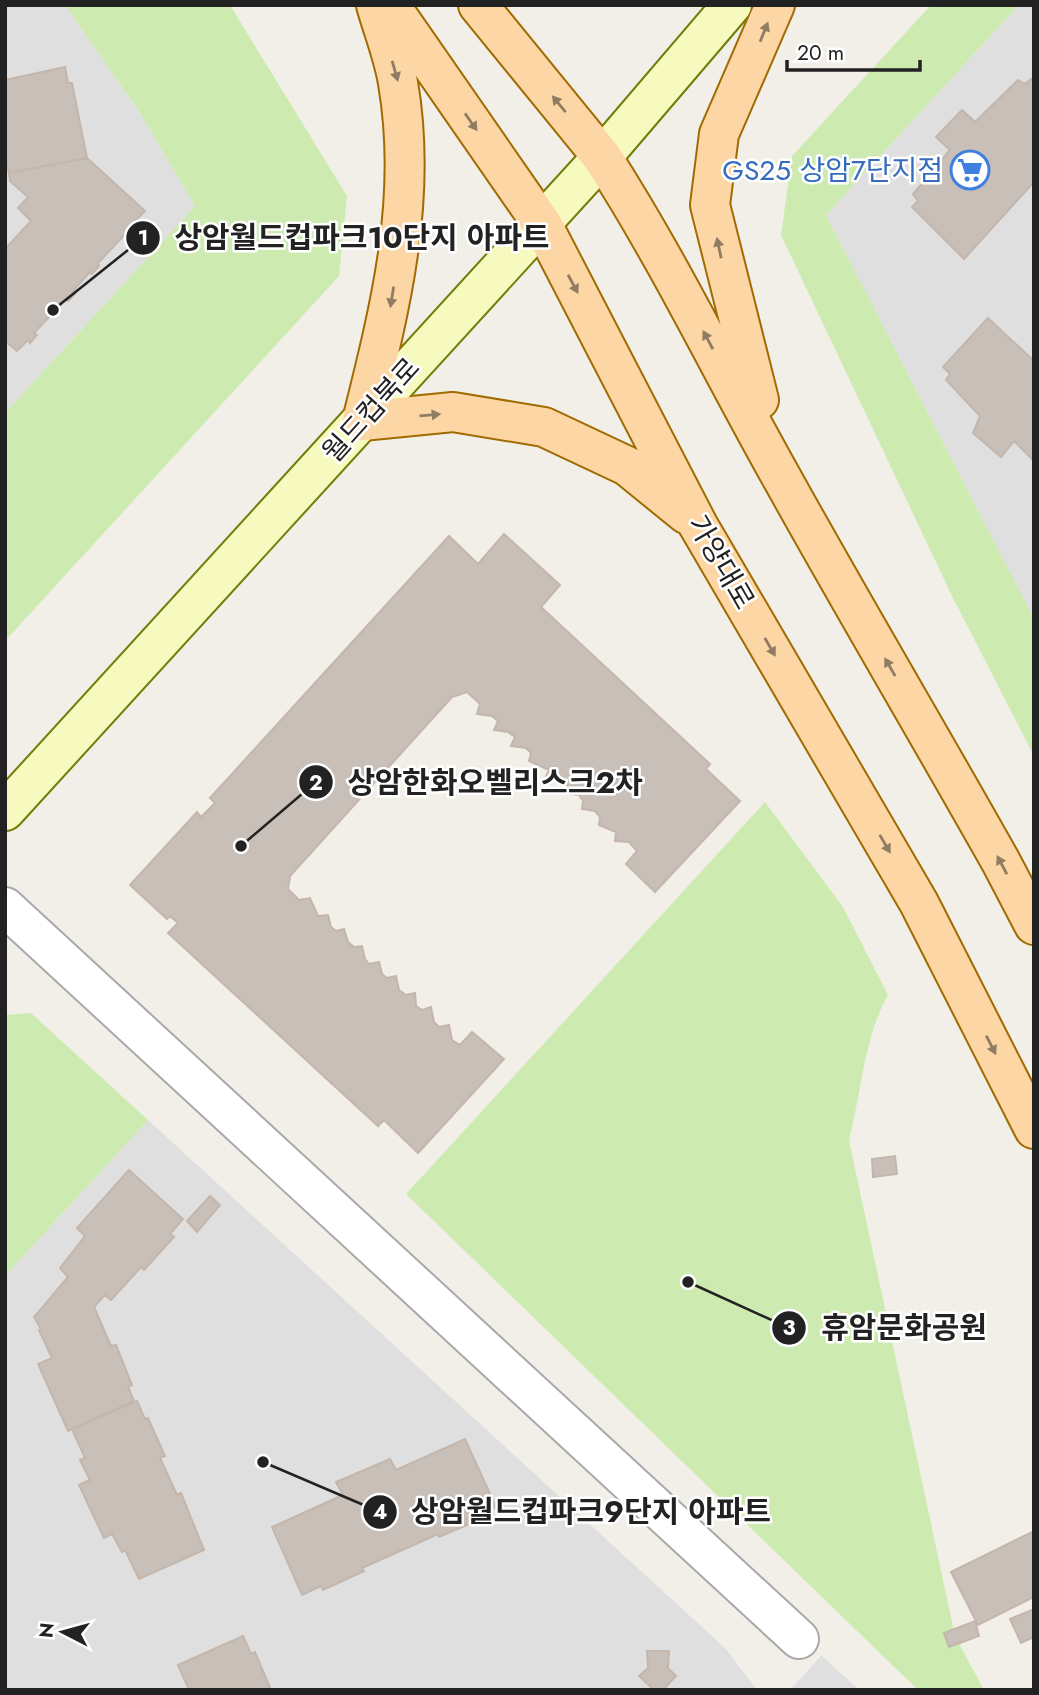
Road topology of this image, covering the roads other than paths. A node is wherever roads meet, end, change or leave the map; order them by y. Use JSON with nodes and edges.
{"nodes":[{"id":1,"x":376,"y":5,"type":"edge"},
{"id":2,"x":390,"y":5,"type":"edge"},
{"id":3,"x":478,"y":5,"type":"edge"},
{"id":4,"x":732,"y":5,"type":"edge"},
{"id":5,"x":775,"y":5,"type":"edge"},
{"id":6,"x":602,"y":157,"type":"junction"},
{"id":7,"x":542,"y":224,"type":"junction"},
{"id":8,"x":362,"y":421,"type":"junction"},
{"id":9,"x":782,"y":480,"type":"junction"},
{"id":10,"x":698,"y":525,"type":"junction"},
{"id":11,"x":5,"y":811,"type":"edge"},
{"id":12,"x":5,"y":906,"type":"edge"},
{"id":13,"x":1034,"y":925,"type":"edge"},
{"id":14,"x":1034,"y":1129,"type":"edge"},
{"id":15,"x":799,"y":1639,"type":"dead end"}],
"edges":[{"from":1,"to":8,"type":"main road","one_way":true},
{"from":2,"to":7,"type":"main road","name":"가양대로","one_way":true},
{"from":6,"to":3,"type":"main road","one_way":true},
{"from":4,"to":6,"type":"main road","name":"월드컵북로"},
{"from":9,"to":5,"type":"main road","one_way":true},
{"from":6,"to":7,"type":"main road","name":"월드컵북로"},
{"from":9,"to":6,"type":"main road","one_way":true},
{"from":7,"to":8,"type":"main road","name":"월드컵북로"},
{"from":7,"to":10,"type":"main road","name":"가양대로","one_way":true},
{"from":8,"to":10,"type":"main road","one_way":true},
{"from":8,"to":11,"type":"main road","name":"월드컵북로"},
{"from":13,"to":9,"type":"main road","one_way":true},
{"from":10,"to":14,"type":"main road","name":"가양대로","one_way":true},
{"from":12,"to":15,"type":"street"}]}
